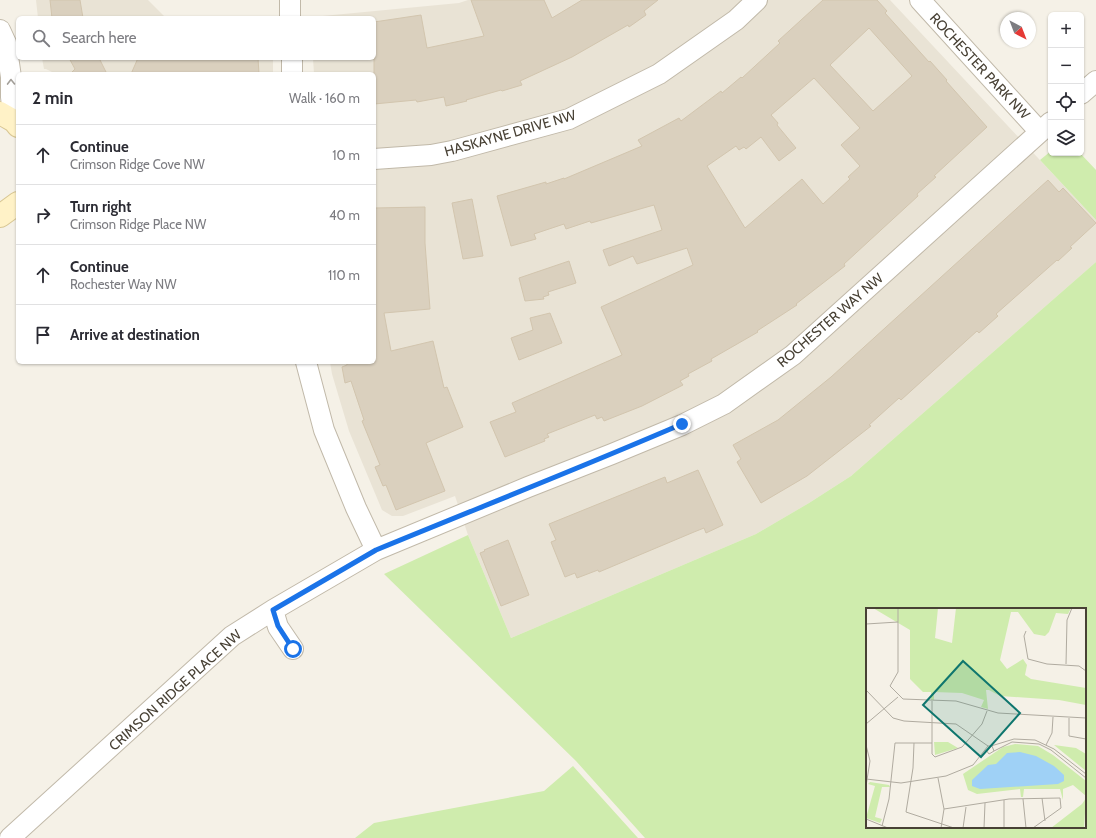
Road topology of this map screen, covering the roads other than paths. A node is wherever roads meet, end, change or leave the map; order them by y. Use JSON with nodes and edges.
{"nodes":[{"id":1,"x":290,"y":0,"type":"edge"},
{"id":2,"x":757,"y":0,"type":"edge"},
{"id":3,"x":920,"y":0,"type":"edge"},
{"id":4,"x":290,"y":16,"type":"edge"},
{"id":5,"x":0,"y":30,"type":"edge"},
{"id":6,"x":292,"y":60,"type":"edge"},
{"id":7,"x":292,"y":72,"type":"edge"},
{"id":8,"x":1096,"y":81,"type":"edge"},
{"id":9,"x":1084,"y":91,"type":"edge"},
{"id":10,"x":11,"y":120,"type":"edge"},
{"id":11,"x":1046,"y":127,"type":"edge"},
{"id":12,"x":376,"y":159,"type":"edge"},
{"id":13,"x":16,"y":204,"type":"edge"},
{"id":14,"x":0,"y":216,"type":"edge"},
{"id":15,"x":307,"y":364,"type":"edge"},
{"id":16,"x":376,"y":550,"type":"junction"},
{"id":17,"x":273,"y":610,"type":"junction"},
{"id":18,"x":293,"y":649,"type":"dead end"},
{"id":19,"x":10,"y":838,"type":"edge"}],
"edges":[{"from":1,"to":4,"type":"street"},
{"from":2,"to":12,"type":"street","name":"HASKAYNE DRIVE NW"},
{"from":3,"to":11,"type":"street","name":"ROCHESTER PARK NW"},
{"from":10,"to":5,"type":"street","one_way":true},
{"from":6,"to":7,"type":"street"},
{"from":8,"to":9,"type":"street"},
{"from":11,"to":16,"type":"street","name":"ROCHESTER WAY NW"},
{"from":13,"to":14,"type":"street"},
{"from":15,"to":16,"type":"street"},
{"from":16,"to":17,"type":"street","name":"CRIMSON RIDGE PLACE NW"},
{"from":17,"to":18,"type":"street"},
{"from":17,"to":19,"type":"street","name":"CRIMSON RIDGE PLACE NW"}]}
